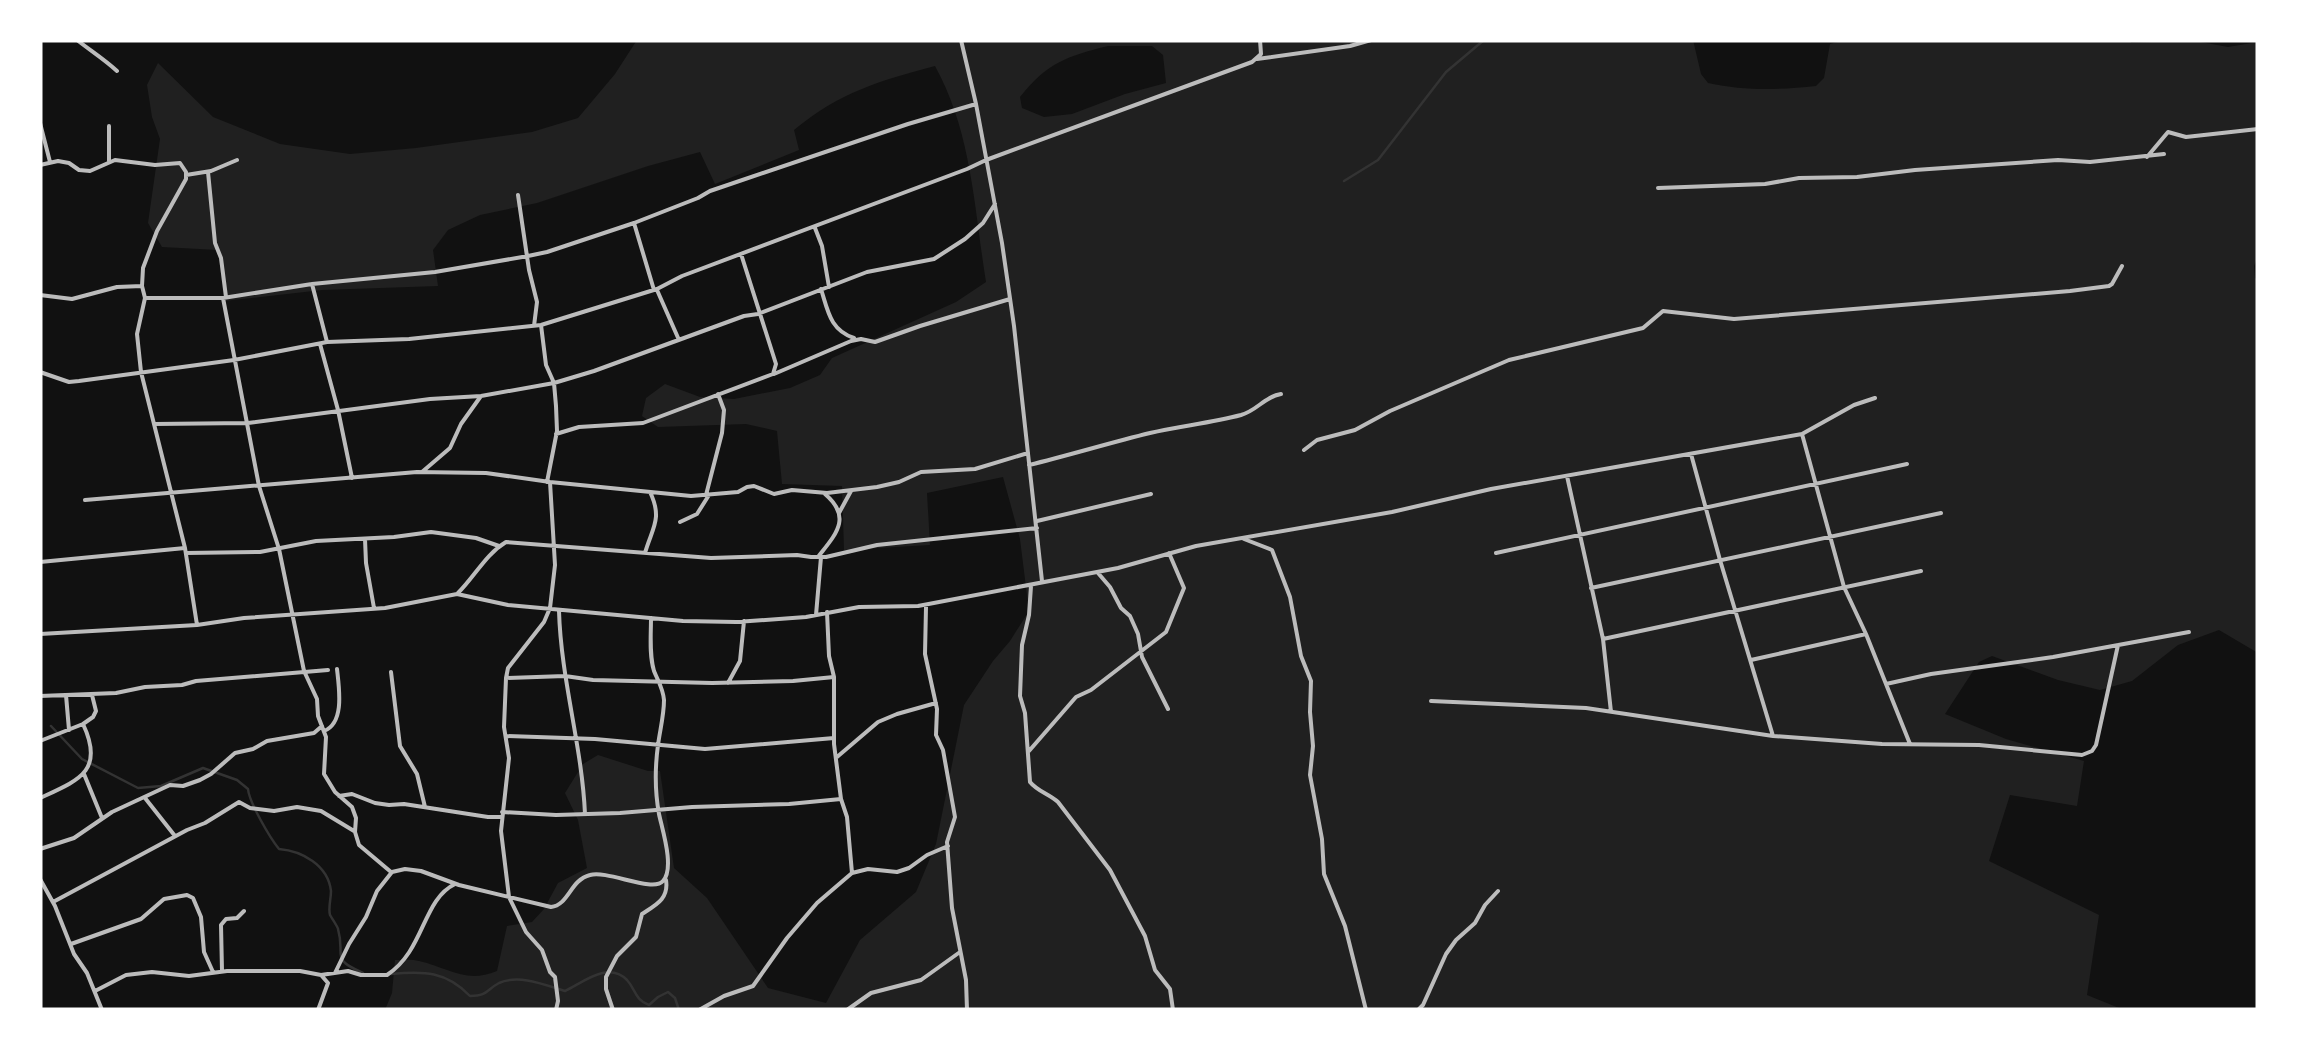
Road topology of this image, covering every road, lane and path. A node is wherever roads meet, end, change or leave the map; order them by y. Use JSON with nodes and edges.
{"nodes":[{"id":1,"x":77,"y":40,"type":"edge"},
{"id":2,"x":961,"y":40,"type":"edge"},
{"id":3,"x":1260,"y":40,"type":"edge"},
{"id":4,"x":1372,"y":40,"type":"edge"},
{"id":5,"x":1257,"y":59,"type":"junction"},
{"id":6,"x":116,"y":72,"type":"dead end"},
{"id":7,"x":976,"y":104,"type":"junction"},
{"id":8,"x":40,"y":123,"type":"edge"},
{"id":9,"x":109,"y":126,"type":"dead end"},
{"id":10,"x":2258,"y":129,"type":"edge"},
{"id":11,"x":2164,"y":154,"type":"dead end"},
{"id":12,"x":2147,"y":157,"type":"junction"},
{"id":13,"x":237,"y":160,"type":"dead end"},
{"id":14,"x":986,"y":160,"type":"junction"},
{"id":15,"x":110,"y":161,"type":"junction"},
{"id":16,"x":50,"y":163,"type":"junction"},
{"id":17,"x":40,"y":165,"type":"edge"},
{"id":18,"x":208,"y":172,"type":"junction"},
{"id":19,"x":186,"y":175,"type":"junction"},
{"id":20,"x":1658,"y":188,"type":"dead end"},
{"id":21,"x":518,"y":196,"type":"dead end"},
{"id":22,"x":995,"y":204,"type":"junction"},
{"id":23,"x":634,"y":223,"type":"junction"},
{"id":24,"x":814,"y":226,"type":"junction"},
{"id":25,"x":740,"y":254,"type":"junction"},
{"id":26,"x":528,"y":256,"type":"junction"},
{"id":27,"x":2122,"y":266,"type":"dead end"},
{"id":28,"x":312,"y":284,"type":"junction"},
{"id":29,"x":142,"y":286,"type":"junction"},
{"id":30,"x":828,"y":286,"type":"junction"},
{"id":31,"x":821,"y":289,"type":"junction"},
{"id":32,"x":655,"y":290,"type":"junction"},
{"id":33,"x":40,"y":296,"type":"edge"},
{"id":34,"x":225,"y":297,"type":"junction"},
{"id":35,"x":145,"y":298,"type":"junction"},
{"id":36,"x":1010,"y":299,"type":"junction"},
{"id":37,"x":758,"y":314,"type":"junction"},
{"id":38,"x":538,"y":326,"type":"junction"},
{"id":39,"x":679,"y":340,"type":"junction"},
{"id":40,"x":858,"y":340,"type":"junction"},
{"id":41,"x":327,"y":342,"type":"junction"},
{"id":42,"x":320,"y":344,"type":"junction"},
{"id":43,"x":234,"y":360,"type":"junction"},
{"id":44,"x":40,"y":372,"type":"edge"},
{"id":45,"x":141,"y":372,"type":"junction"},
{"id":46,"x":773,"y":374,"type":"junction"},
{"id":47,"x":554,"y":383,"type":"junction"},
{"id":48,"x":718,"y":394,"type":"junction"},
{"id":49,"x":1281,"y":394,"type":"dead end"},
{"id":50,"x":481,"y":396,"type":"junction"},
{"id":51,"x":1875,"y":398,"type":"dead end"},
{"id":52,"x":338,"y":410,"type":"junction"},
{"id":53,"x":248,"y":423,"type":"junction"},
{"id":54,"x":154,"y":424,"type":"junction"},
{"id":55,"x":556,"y":434,"type":"junction"},
{"id":56,"x":1802,"y":434,"type":"junction"},
{"id":57,"x":1304,"y":450,"type":"dead end"},
{"id":58,"x":1028,"y":453,"type":"junction"},
{"id":59,"x":1691,"y":454,"type":"junction"},
{"id":60,"x":1907,"y":464,"type":"dead end"},
{"id":61,"x":1030,"y":465,"type":"junction"},
{"id":62,"x":422,"y":472,"type":"junction"},
{"id":63,"x":1567,"y":476,"type":"junction"},
{"id":64,"x":352,"y":478,"type":"junction"},
{"id":65,"x":548,"y":482,"type":"junction"},
{"id":66,"x":1816,"y":484,"type":"junction"},
{"id":67,"x":260,"y":486,"type":"junction"},
{"id":68,"x":851,"y":490,"type":"junction"},
{"id":69,"x":650,"y":492,"type":"junction"},
{"id":70,"x":171,"y":493,"type":"junction"},
{"id":71,"x":824,"y":493,"type":"junction"},
{"id":72,"x":1151,"y":494,"type":"dead end"},
{"id":73,"x":708,"y":495,"type":"junction"},
{"id":74,"x":84,"y":500,"type":"dead end"},
{"id":75,"x":1706,"y":508,"type":"junction"},
{"id":76,"x":1941,"y":512,"type":"dead end"},
{"id":77,"x":839,"y":513,"type":"junction"},
{"id":78,"x":1036,"y":521,"type":"junction"},
{"id":79,"x":680,"y":522,"type":"dead end"},
{"id":80,"x":1037,"y":528,"type":"junction"},
{"id":81,"x":1580,"y":534,"type":"junction"},
{"id":82,"x":1830,"y":536,"type":"junction"},
{"id":83,"x":365,"y":538,"type":"junction"},
{"id":84,"x":1242,"y":538,"type":"junction"},
{"id":85,"x":553,"y":545,"type":"junction"},
{"id":86,"x":498,"y":546,"type":"junction"},
{"id":87,"x":279,"y":548,"type":"junction"},
{"id":88,"x":185,"y":551,"type":"junction"},
{"id":89,"x":645,"y":553,"type":"junction"},
{"id":90,"x":1169,"y":553,"type":"junction"},
{"id":91,"x":1496,"y":553,"type":"dead end"},
{"id":92,"x":819,"y":557,"type":"junction"},
{"id":93,"x":1720,"y":560,"type":"junction"},
{"id":94,"x":40,"y":562,"type":"edge"},
{"id":95,"x":1096,"y":571,"type":"junction"},
{"id":96,"x":1921,"y":571,"type":"dead end"},
{"id":97,"x":1042,"y":581,"type":"junction"},
{"id":98,"x":1032,"y":584,"type":"junction"},
{"id":99,"x":1844,"y":587,"type":"junction"},
{"id":100,"x":1592,"y":588,"type":"junction"},
{"id":101,"x":458,"y":594,"type":"junction"},
{"id":102,"x":927,"y":605,"type":"junction"},
{"id":103,"x":374,"y":608,"type":"junction"},
{"id":104,"x":550,"y":608,"type":"junction"},
{"id":105,"x":559,"y":609,"type":"junction"},
{"id":106,"x":1735,"y":611,"type":"junction"},
{"id":107,"x":827,"y":612,"type":"junction"},
{"id":108,"x":293,"y":614,"type":"junction"},
{"id":109,"x":816,"y":615,"type":"junction"},
{"id":110,"x":651,"y":618,"type":"junction"},
{"id":111,"x":744,"y":621,"type":"junction"},
{"id":112,"x":197,"y":625,"type":"junction"},
{"id":113,"x":2188,"y":632,"type":"dead end"},
{"id":114,"x":40,"y":634,"type":"edge"},
{"id":115,"x":1866,"y":634,"type":"junction"},
{"id":116,"x":1603,"y":639,"type":"junction"},
{"id":117,"x":2118,"y":645,"type":"junction"},
{"id":118,"x":1141,"y":650,"type":"junction"},
{"id":119,"x":1751,"y":660,"type":"junction"},
{"id":120,"x":337,"y":668,"type":"dead end"},
{"id":121,"x":304,"y":670,"type":"junction"},
{"id":122,"x":328,"y":670,"type":"dead end"},
{"id":123,"x":391,"y":672,"type":"dead end"},
{"id":124,"x":565,"y":676,"type":"junction"},
{"id":125,"x":834,"y":677,"type":"junction"},
{"id":126,"x":506,"y":678,"type":"junction"},
{"id":127,"x":660,"y":682,"type":"junction"},
{"id":128,"x":728,"y":683,"type":"junction"},
{"id":129,"x":1886,"y":684,"type":"junction"},
{"id":130,"x":66,"y":695,"type":"junction"},
{"id":131,"x":92,"y":695,"type":"junction"},
{"id":132,"x":40,"y":696,"type":"edge"},
{"id":133,"x":1431,"y":701,"type":"dead end"},
{"id":134,"x":936,"y":703,"type":"junction"},
{"id":135,"x":1168,"y":709,"type":"dead end"},
{"id":136,"x":1611,"y":712,"type":"junction"},
{"id":137,"x":83,"y":724,"type":"junction"},
{"id":138,"x":323,"y":729,"type":"junction"},
{"id":139,"x":69,"y":730,"type":"junction"},
{"id":140,"x":506,"y":736,"type":"junction"},
{"id":141,"x":1773,"y":736,"type":"junction"},
{"id":142,"x":834,"y":738,"type":"junction"},
{"id":143,"x":575,"y":739,"type":"junction"},
{"id":144,"x":40,"y":741,"type":"edge"},
{"id":145,"x":1910,"y":744,"type":"junction"},
{"id":146,"x":658,"y":745,"type":"junction"},
{"id":147,"x":1028,"y":752,"type":"junction"},
{"id":148,"x":836,"y":758,"type":"junction"},
{"id":149,"x":84,"y":774,"type":"junction"},
{"id":150,"x":339,"y":796,"type":"junction"},
{"id":151,"x":40,"y":798,"type":"edge"},
{"id":152,"x":145,"y":798,"type":"junction"},
{"id":153,"x":841,"y":799,"type":"junction"},
{"id":154,"x":424,"y":807,"type":"junction"},
{"id":155,"x":658,"y":812,"type":"junction"},
{"id":156,"x":501,"y":814,"type":"junction"},
{"id":157,"x":585,"y":814,"type":"junction"},
{"id":158,"x":102,"y":818,"type":"junction"},
{"id":159,"x":355,"y":832,"type":"junction"},
{"id":160,"x":175,"y":836,"type":"junction"},
{"id":161,"x":948,"y":846,"type":"junction"},
{"id":162,"x":40,"y":849,"type":"edge"},
{"id":163,"x":392,"y":872,"type":"junction"},
{"id":164,"x":852,"y":873,"type":"junction"},
{"id":165,"x":666,"y":878,"type":"junction"},
{"id":166,"x":40,"y":879,"type":"edge"},
{"id":167,"x":456,"y":884,"type":"junction"},
{"id":168,"x":1498,"y":892,"type":"dead end"},
{"id":169,"x":510,"y":897,"type":"junction"},
{"id":170,"x":53,"y":902,"type":"junction"},
{"id":171,"x":244,"y":911,"type":"dead end"},
{"id":172,"x":70,"y":944,"type":"junction"},
{"id":173,"x":961,"y":951,"type":"junction"},
{"id":174,"x":222,"y":971,"type":"junction"},
{"id":175,"x":213,"y":972,"type":"junction"},
{"id":176,"x":335,"y":973,"type":"junction"},
{"id":177,"x":321,"y":975,"type":"junction"},
{"id":178,"x":95,"y":991,"type":"junction"},
{"id":179,"x":102,"y":1010,"type":"edge"},
{"id":180,"x":318,"y":1010,"type":"edge"},
{"id":181,"x":556,"y":1010,"type":"edge"},
{"id":182,"x":613,"y":1010,"type":"edge"},
{"id":183,"x":699,"y":1010,"type":"edge"},
{"id":184,"x":846,"y":1010,"type":"edge"},
{"id":185,"x":966,"y":1010,"type":"edge"},
{"id":186,"x":1173,"y":1010,"type":"edge"},
{"id":187,"x":1366,"y":1010,"type":"edge"},
{"id":188,"x":1418,"y":1010,"type":"edge"}],
"edges":[{"from":1,"to":6,"type":"street"},
{"from":2,"to":7,"type":"street"},
{"from":3,"to":5,"type":"street"},
{"from":4,"to":5,"type":"street"},
{"from":5,"to":14,"type":"street"},
{"from":7,"to":14,"type":"street"},
{"from":7,"to":23,"type":"street"},
{"from":8,"to":16,"type":"street"},
{"from":9,"to":15,"type":"street"},
{"from":10,"to":12,"type":"street"},
{"from":11,"to":12,"type":"street"},
{"from":12,"to":20,"type":"street"},
{"from":13,"to":18,"type":"street"},
{"from":14,"to":22,"type":"street"},
{"from":14,"to":24,"type":"street"},
{"from":15,"to":16,"type":"street"},
{"from":15,"to":19,"type":"street"},
{"from":16,"to":17,"type":"street"},
{"from":18,"to":19,"type":"street"},
{"from":18,"to":34,"type":"street"},
{"from":19,"to":29,"type":"street"},
{"from":21,"to":26,"type":"street"},
{"from":22,"to":30,"type":"street"},
{"from":22,"to":36,"type":"street"},
{"from":23,"to":26,"type":"street"},
{"from":23,"to":32,"type":"street"},
{"from":24,"to":25,"type":"street"},
{"from":24,"to":30,"type":"street"},
{"from":25,"to":32,"type":"street"},
{"from":25,"to":37,"type":"street"},
{"from":26,"to":28,"type":"street"},
{"from":26,"to":38,"type":"street"},
{"from":27,"to":57,"type":"street"},
{"from":28,"to":34,"type":"street"},
{"from":28,"to":41,"type":"street"},
{"from":29,"to":33,"type":"street"},
{"from":29,"to":35,"type":"street"},
{"from":30,"to":31,"type":"street"},
{"from":31,"to":37,"type":"street"},
{"from":31,"to":40,"type":"street"},
{"from":32,"to":38,"type":"street"},
{"from":32,"to":39,"type":"street"},
{"from":34,"to":35,"type":"street"},
{"from":34,"to":43,"type":"street"},
{"from":35,"to":45,"type":"street"},
{"from":36,"to":40,"type":"street"},
{"from":36,"to":58,"type":"street"},
{"from":37,"to":39,"type":"street"},
{"from":37,"to":46,"type":"street"},
{"from":38,"to":41,"type":"street"},
{"from":38,"to":47,"type":"street"},
{"from":39,"to":47,"type":"street"},
{"from":40,"to":46,"type":"street"},
{"from":41,"to":42,"type":"street"},
{"from":42,"to":43,"type":"street"},
{"from":42,"to":52,"type":"street"},
{"from":43,"to":45,"type":"street"},
{"from":43,"to":53,"type":"street"},
{"from":44,"to":45,"type":"street"},
{"from":45,"to":54,"type":"street"},
{"from":46,"to":48,"type":"street"},
{"from":47,"to":50,"type":"street"},
{"from":47,"to":55,"type":"street"},
{"from":48,"to":55,"type":"street"},
{"from":48,"to":73,"type":"street"},
{"from":49,"to":61,"type":"street"},
{"from":50,"to":52,"type":"street"},
{"from":50,"to":62,"type":"street"},
{"from":51,"to":56,"type":"street"},
{"from":52,"to":53,"type":"street"},
{"from":52,"to":64,"type":"street"},
{"from":53,"to":54,"type":"street"},
{"from":53,"to":67,"type":"street"},
{"from":54,"to":70,"type":"street"},
{"from":55,"to":65,"type":"street"},
{"from":56,"to":59,"type":"street"},
{"from":56,"to":66,"type":"street"},
{"from":58,"to":61,"type":"street"},
{"from":58,"to":68,"type":"street"},
{"from":59,"to":63,"type":"street"},
{"from":59,"to":75,"type":"street"},
{"from":60,"to":66,"type":"street"},
{"from":61,"to":78,"type":"street"},
{"from":62,"to":64,"type":"street"},
{"from":62,"to":65,"type":"street"},
{"from":63,"to":81,"type":"street"},
{"from":63,"to":84,"type":"street"},
{"from":64,"to":67,"type":"street"},
{"from":65,"to":69,"type":"street"},
{"from":65,"to":85,"type":"street"},
{"from":66,"to":75,"type":"street"},
{"from":66,"to":82,"type":"street"},
{"from":67,"to":70,"type":"street"},
{"from":67,"to":87,"type":"street"},
{"from":68,"to":71,"type":"street"},
{"from":68,"to":77,"type":"street"},
{"from":69,"to":73,"type":"street"},
{"from":69,"to":89,"type":"street"},
{"from":70,"to":74,"type":"street"},
{"from":70,"to":88,"type":"street"},
{"from":71,"to":73,"type":"street"},
{"from":71,"to":77,"type":"street"},
{"from":72,"to":78,"type":"street"},
{"from":73,"to":79,"type":"street"},
{"from":75,"to":81,"type":"street"},
{"from":75,"to":93,"type":"street"},
{"from":76,"to":82,"type":"street"},
{"from":77,"to":92,"type":"street"},
{"from":78,"to":80,"type":"street"},
{"from":80,"to":92,"type":"street"},
{"from":80,"to":97,"type":"street"},
{"from":81,"to":91,"type":"street"},
{"from":81,"to":100,"type":"street"},
{"from":82,"to":93,"type":"street"},
{"from":82,"to":99,"type":"street"},
{"from":83,"to":86,"type":"street"},
{"from":83,"to":87,"type":"street"},
{"from":83,"to":103,"type":"street"},
{"from":84,"to":90,"type":"street"},
{"from":84,"to":187,"type":"street"},
{"from":85,"to":86,"type":"street"},
{"from":85,"to":89,"type":"street"},
{"from":85,"to":104,"type":"street"},
{"from":86,"to":101,"type":"street"},
{"from":87,"to":88,"type":"street"},
{"from":87,"to":108,"type":"street"},
{"from":88,"to":94,"type":"street"},
{"from":88,"to":112,"type":"street"},
{"from":89,"to":92,"type":"street"},
{"from":90,"to":95,"type":"street"},
{"from":90,"to":118,"type":"street"},
{"from":92,"to":109,"type":"street"},
{"from":93,"to":100,"type":"street"},
{"from":93,"to":106,"type":"street"},
{"from":95,"to":97,"type":"street"},
{"from":95,"to":118,"type":"street"},
{"from":96,"to":99,"type":"street"},
{"from":97,"to":98,"type":"street"},
{"from":98,"to":102,"type":"street"},
{"from":98,"to":147,"type":"street"},
{"from":99,"to":106,"type":"street"},
{"from":99,"to":115,"type":"street"},
{"from":100,"to":116,"type":"street"},
{"from":101,"to":103,"type":"street"},
{"from":101,"to":104,"type":"street"},
{"from":102,"to":107,"type":"street"},
{"from":102,"to":134,"type":"street"},
{"from":103,"to":108,"type":"street"},
{"from":104,"to":105,"type":"street"},
{"from":104,"to":126,"type":"street"},
{"from":105,"to":110,"type":"street"},
{"from":105,"to":124,"type":"street"},
{"from":106,"to":116,"type":"street"},
{"from":106,"to":119,"type":"street"},
{"from":107,"to":109,"type":"street"},
{"from":107,"to":125,"type":"street"},
{"from":108,"to":112,"type":"street"},
{"from":108,"to":121,"type":"street"},
{"from":109,"to":111,"type":"street"},
{"from":110,"to":111,"type":"street"},
{"from":110,"to":127,"type":"street"},
{"from":111,"to":128,"type":"street"},
{"from":112,"to":114,"type":"street"},
{"from":113,"to":117,"type":"street"},
{"from":115,"to":119,"type":"street"},
{"from":115,"to":129,"type":"street"},
{"from":116,"to":136,"type":"street"},
{"from":117,"to":129,"type":"street"},
{"from":117,"to":145,"type":"street"},
{"from":118,"to":135,"type":"street"},
{"from":118,"to":147,"type":"street"},
{"from":119,"to":141,"type":"street"},
{"from":120,"to":138,"type":"street"},
{"from":121,"to":122,"type":"street"},
{"from":121,"to":131,"type":"street"},
{"from":121,"to":138,"type":"street"},
{"from":123,"to":154,"type":"street"},
{"from":124,"to":126,"type":"street"},
{"from":124,"to":127,"type":"street"},
{"from":124,"to":143,"type":"street"},
{"from":125,"to":128,"type":"street"},
{"from":125,"to":142,"type":"street"},
{"from":126,"to":140,"type":"street"},
{"from":127,"to":128,"type":"street"},
{"from":127,"to":146,"type":"street"},
{"from":129,"to":145,"type":"street"},
{"from":130,"to":131,"type":"street"},
{"from":130,"to":132,"type":"street"},
{"from":130,"to":139,"type":"street"},
{"from":131,"to":137,"type":"street"},
{"from":133,"to":136,"type":"street"},
{"from":134,"to":148,"type":"street"},
{"from":134,"to":161,"type":"street"},
{"from":136,"to":141,"type":"street"},
{"from":137,"to":139,"type":"street"},
{"from":137,"to":149,"type":"street"},
{"from":138,"to":150,"type":"street"},
{"from":138,"to":152,"type":"street"},
{"from":139,"to":144,"type":"street"},
{"from":140,"to":143,"type":"street"},
{"from":140,"to":156,"type":"street"},
{"from":141,"to":145,"type":"street"},
{"from":142,"to":146,"type":"street"},
{"from":142,"to":148,"type":"street"},
{"from":143,"to":146,"type":"street"},
{"from":143,"to":157,"type":"street"},
{"from":146,"to":155,"type":"street"},
{"from":147,"to":186,"type":"street"},
{"from":148,"to":153,"type":"street"},
{"from":149,"to":151,"type":"street"},
{"from":149,"to":158,"type":"street"},
{"from":150,"to":154,"type":"street"},
{"from":150,"to":159,"type":"street"},
{"from":152,"to":158,"type":"street"},
{"from":152,"to":160,"type":"street"},
{"from":153,"to":155,"type":"street"},
{"from":153,"to":164,"type":"street"},
{"from":154,"to":156,"type":"street"},
{"from":155,"to":157,"type":"street"},
{"from":155,"to":165,"type":"street"},
{"from":156,"to":157,"type":"street"},
{"from":156,"to":169,"type":"street"},
{"from":158,"to":162,"type":"street"},
{"from":159,"to":160,"type":"street"},
{"from":159,"to":163,"type":"street"},
{"from":160,"to":170,"type":"street"},
{"from":161,"to":164,"type":"street"},
{"from":161,"to":173,"type":"street"},
{"from":163,"to":167,"type":"street"},
{"from":163,"to":176,"type":"street"},
{"from":164,"to":183,"type":"street"},
{"from":165,"to":169,"type":"street"},
{"from":165,"to":182,"type":"street"},
{"from":166,"to":170,"type":"street"},
{"from":167,"to":169,"type":"street"},
{"from":167,"to":176,"type":"street"},
{"from":168,"to":188,"type":"street"},
{"from":169,"to":181,"type":"street"},
{"from":170,"to":172,"type":"street"},
{"from":171,"to":174,"type":"street"},
{"from":172,"to":175,"type":"street"},
{"from":172,"to":178,"type":"street"},
{"from":173,"to":184,"type":"street"},
{"from":173,"to":185,"type":"street"},
{"from":174,"to":175,"type":"street"},
{"from":174,"to":177,"type":"street"},
{"from":175,"to":178,"type":"street"},
{"from":176,"to":177,"type":"street"},
{"from":177,"to":180,"type":"street"},
{"from":178,"to":179,"type":"street"}]}
